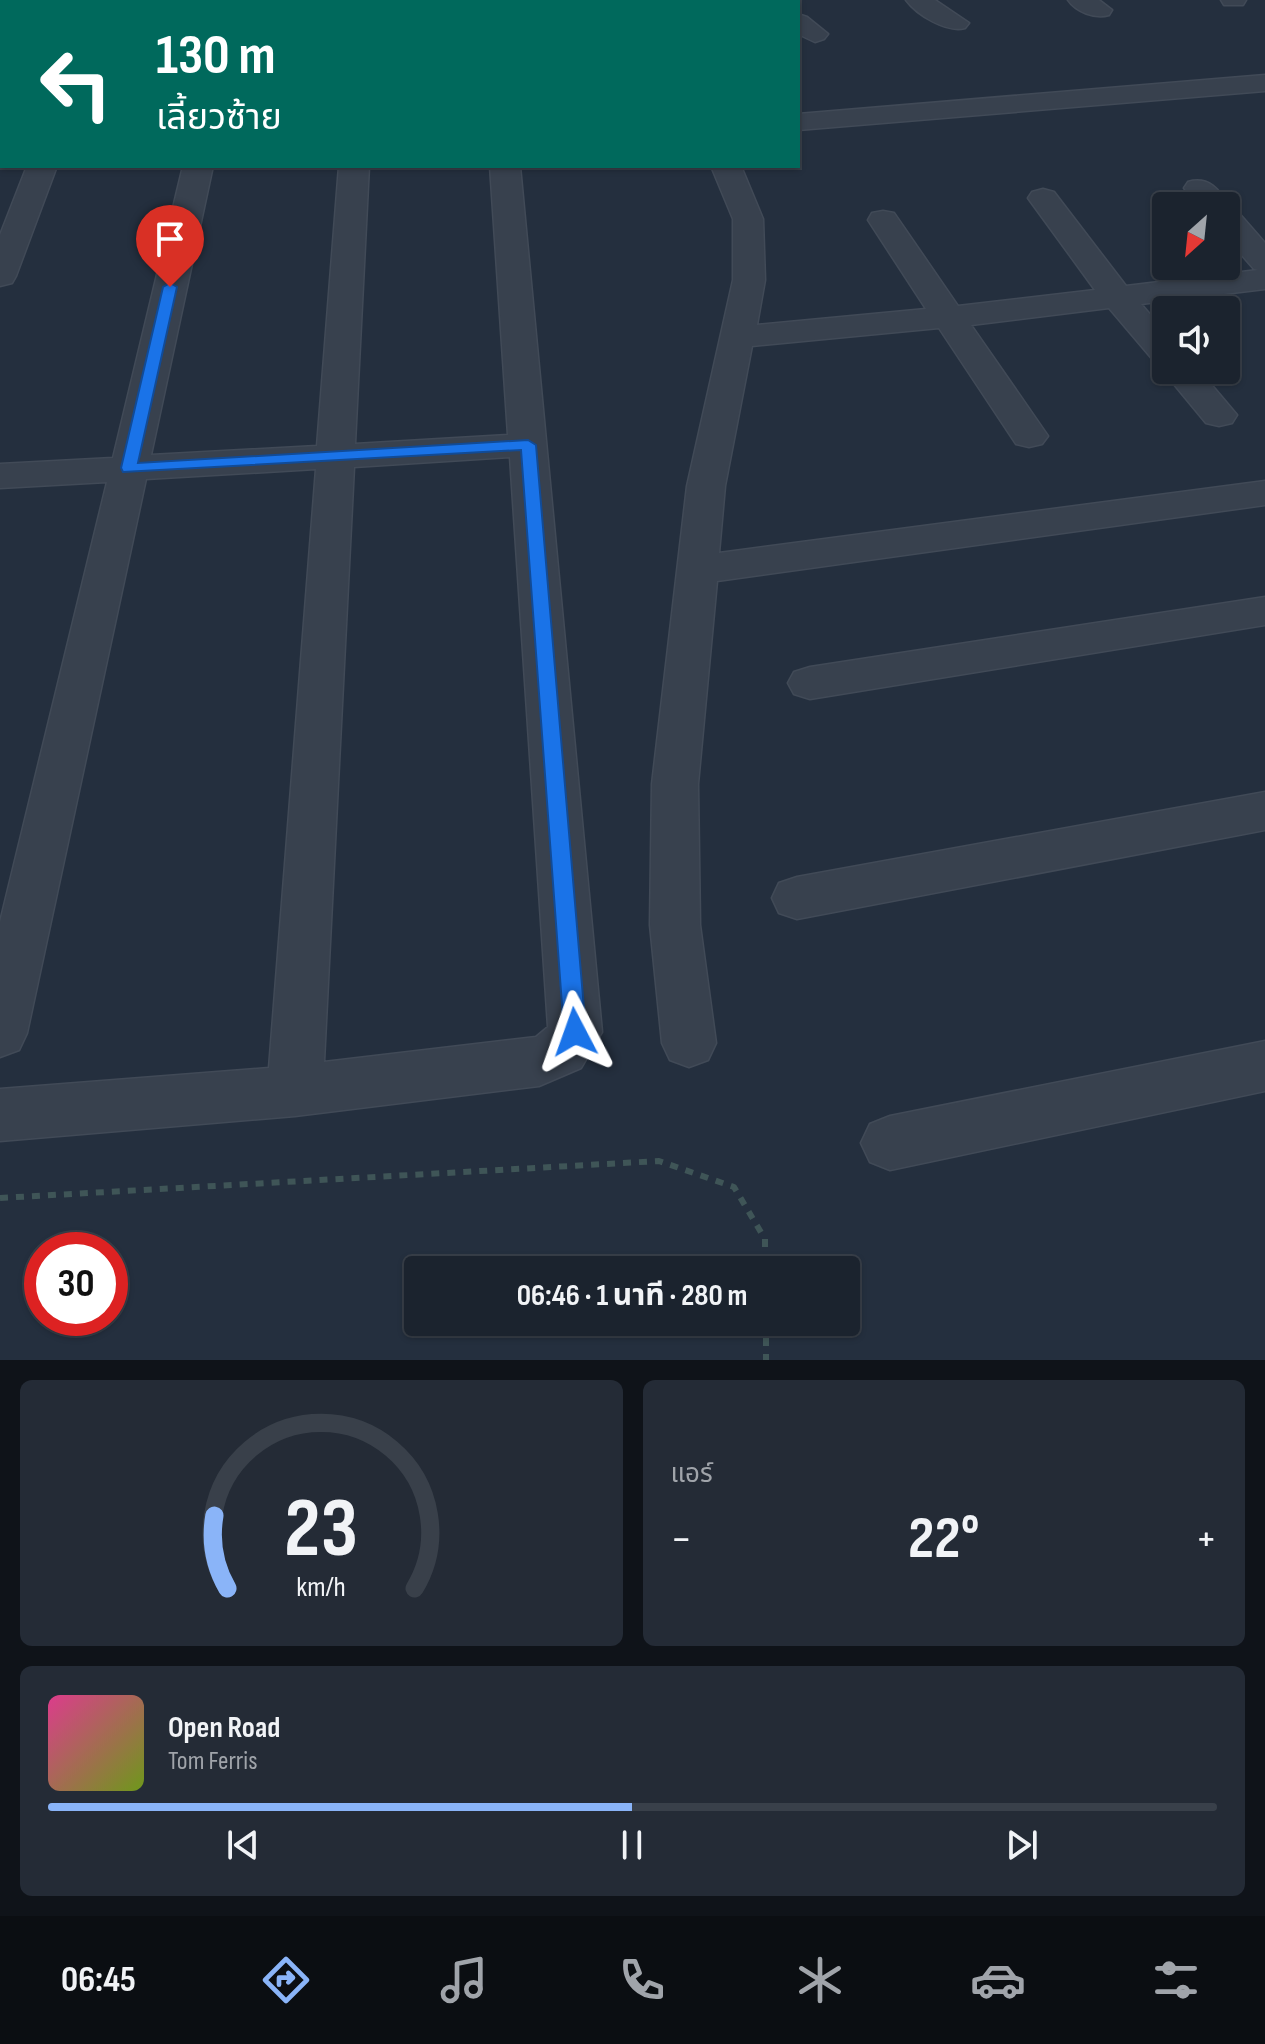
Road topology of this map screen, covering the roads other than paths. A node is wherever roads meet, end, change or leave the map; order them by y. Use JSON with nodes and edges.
{"nodes":[{"id":1,"x":918,"y":0,"type":"edge"},
{"id":2,"x":956,"y":23,"type":"dead end"},
{"id":3,"x":1265,"y":83,"type":"edge"},
{"id":4,"x":800,"y":122,"type":"edge"},
{"id":5,"x":41,"y":168,"type":"edge"},
{"id":6,"x":198,"y":168,"type":"edge"},
{"id":7,"x":354,"y":168,"type":"edge"},
{"id":8,"x":505,"y":168,"type":"edge"},
{"id":9,"x":727,"y":168,"type":"edge"},
{"id":10,"x":1043,"y":198,"type":"dead end"},
{"id":11,"x":883,"y":220,"type":"dead end"},
{"id":12,"x":1240,"y":234,"type":"edge"},
{"id":13,"x":1265,"y":262,"type":"edge"},
{"id":14,"x":0,"y":276,"type":"edge"},
{"id":15,"x":1265,"y":279,"type":"edge"},
{"id":16,"x":1118,"y":298,"type":"junction"},
{"id":17,"x":950,"y":317,"type":"junction"},
{"id":18,"x":739,"y":337,"type":"junction"},
{"id":19,"x":1152,"y":338,"type":"edge"},
{"id":20,"x":1192,"y":384,"type":"edge"},
{"id":21,"x":1219,"y":415,"type":"dead end"},
{"id":22,"x":1029,"y":436,"type":"dead end"},
{"id":23,"x":528,"y":445,"type":"junction"},
{"id":24,"x":335,"y":456,"type":"junction"},
{"id":25,"x":129,"y":468,"type":"junction"},
{"id":26,"x":0,"y":476,"type":"edge"},
{"id":27,"x":1265,"y":493,"type":"edge"},
{"id":28,"x":697,"y":570,"type":"junction"},
{"id":29,"x":1265,"y":611,"type":"edge"},
{"id":30,"x":810,"y":683,"type":"dead end"},
{"id":31,"x":1265,"y":811,"type":"edge"},
{"id":32,"x":797,"y":898,"type":"dead end"},
{"id":33,"x":0,"y":1033,"type":"edge"},
{"id":34,"x":689,"y":1043,"type":"dead end"},
{"id":35,"x":1265,"y":1066,"type":"edge"},
{"id":36,"x":295,"y":1091,"type":"junction"},
{"id":37,"x":0,"y":1115,"type":"edge"},
{"id":38,"x":890,"y":1143,"type":"dead end"}],
"edges":[{"from":1,"to":2,"type":"street"},
{"from":3,"to":4,"type":"street"},
{"from":5,"to":14,"type":"street"},
{"from":6,"to":25,"type":"street"},
{"from":7,"to":24,"type":"street"},
{"from":8,"to":23,"type":"street"},
{"from":9,"to":18,"type":"street"},
{"from":10,"to":16,"type":"street"},
{"from":11,"to":17,"type":"street"},
{"from":12,"to":13,"type":"street"},
{"from":15,"to":16,"type":"street"},
{"from":16,"to":17,"type":"street"},
{"from":16,"to":19,"type":"street"},
{"from":17,"to":18,"type":"street"},
{"from":17,"to":22,"type":"street"},
{"from":18,"to":28,"type":"street"},
{"from":20,"to":21,"type":"street"},
{"from":23,"to":24,"type":"street"},
{"from":23,"to":36,"type":"street"},
{"from":24,"to":25,"type":"street"},
{"from":24,"to":36,"type":"street"},
{"from":25,"to":26,"type":"street"},
{"from":25,"to":33,"type":"street"},
{"from":27,"to":28,"type":"street"},
{"from":28,"to":34,"type":"street"},
{"from":29,"to":30,"type":"street"},
{"from":31,"to":32,"type":"street"},
{"from":35,"to":38,"type":"street"},
{"from":36,"to":37,"type":"street"}]}
